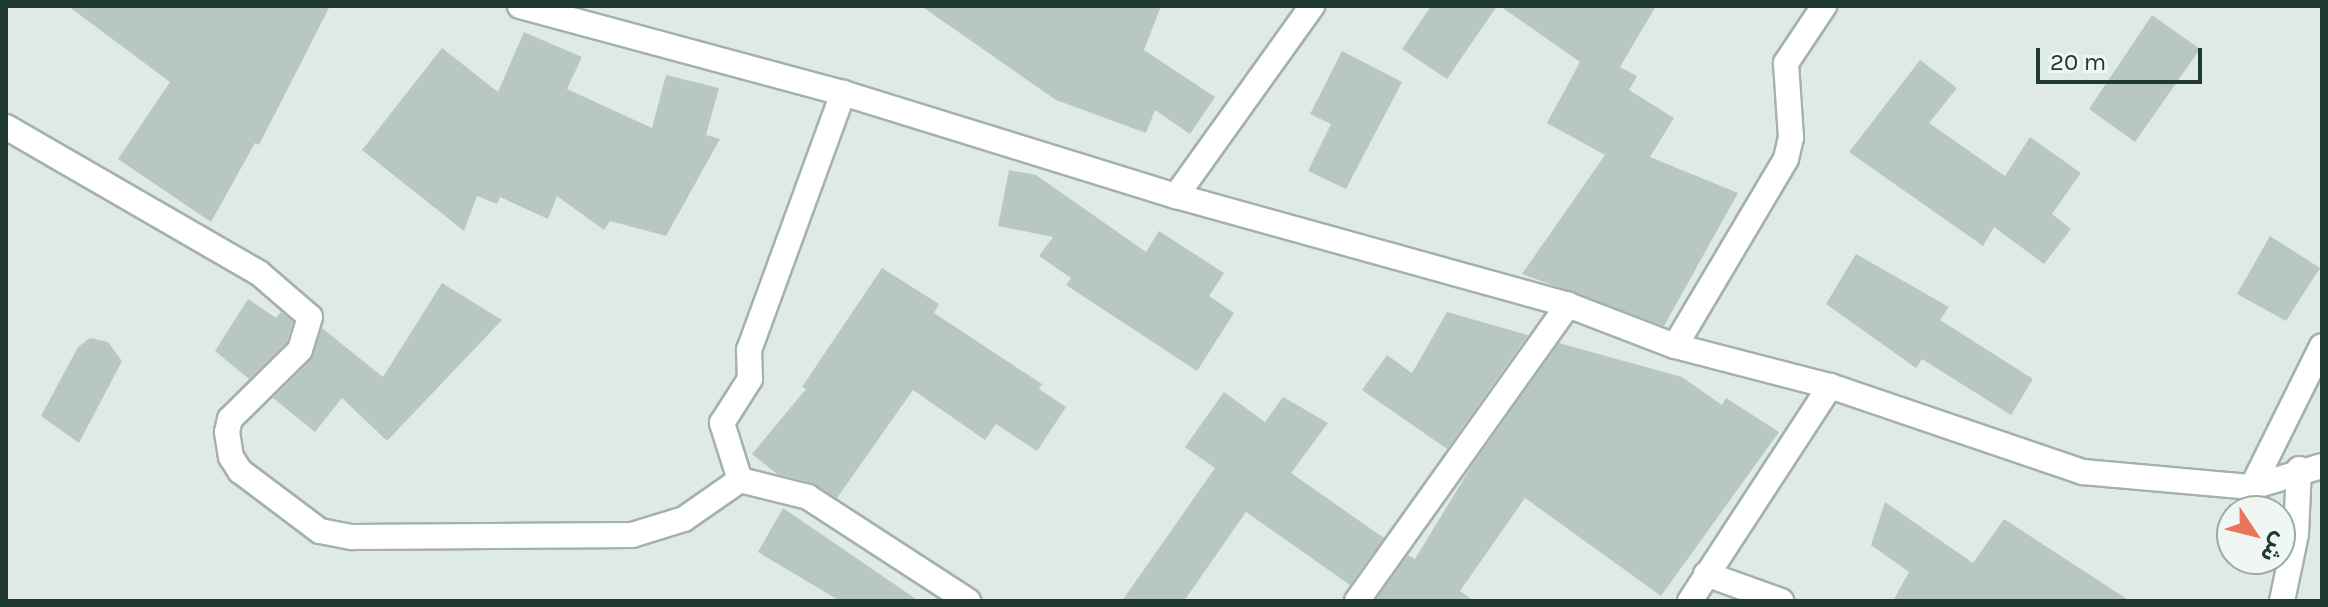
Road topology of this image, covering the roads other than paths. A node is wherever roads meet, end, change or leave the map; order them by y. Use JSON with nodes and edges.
{"nodes":[{"id":1,"x":520,"y":6,"type":"edge"},
{"id":2,"x":1312,"y":6,"type":"edge"},
{"id":3,"x":1824,"y":6,"type":"edge"},
{"id":4,"x":572,"y":12,"type":"edge"},
{"id":5,"x":843,"y":93,"type":"junction"},
{"id":6,"x":6,"y":127,"type":"edge"},
{"id":7,"x":1176,"y":196,"type":"junction"},
{"id":8,"x":1568,"y":305,"type":"junction"},
{"id":9,"x":1675,"y":346,"type":"junction"},
{"id":10,"x":2322,"y":346,"type":"edge"},
{"id":11,"x":1830,"y":386,"type":"junction"},
{"id":12,"x":2311,"y":467,"type":"edge"},
{"id":13,"x":740,"y":480,"type":"junction"},
{"id":14,"x":2252,"y":487,"type":"junction"},
{"id":15,"x":1706,"y":574,"type":"junction"},
{"id":16,"x":968,"y":601,"type":"edge"},
{"id":17,"x":1357,"y":601,"type":"edge"},
{"id":18,"x":1690,"y":601,"type":"edge"},
{"id":19,"x":1781,"y":601,"type":"edge"},
{"id":20,"x":2282,"y":601,"type":"edge"}],
"edges":[{"from":1,"to":4,"type":"street"},
{"from":2,"to":7,"type":"street"},
{"from":3,"to":9,"type":"street"},
{"from":4,"to":5,"type":"street"},
{"from":5,"to":7,"type":"street"},
{"from":5,"to":13,"type":"street"},
{"from":6,"to":13,"type":"street"},
{"from":7,"to":8,"type":"street"},
{"from":8,"to":9,"type":"street"},
{"from":8,"to":17,"type":"street"},
{"from":9,"to":11,"type":"street"},
{"from":10,"to":14,"type":"street"},
{"from":11,"to":14,"type":"street"},
{"from":11,"to":15,"type":"street"},
{"from":12,"to":14,"type":"street"},
{"from":12,"to":20,"type":"street"},
{"from":13,"to":16,"type":"street"},
{"from":15,"to":18,"type":"street"},
{"from":15,"to":19,"type":"street"}]}
